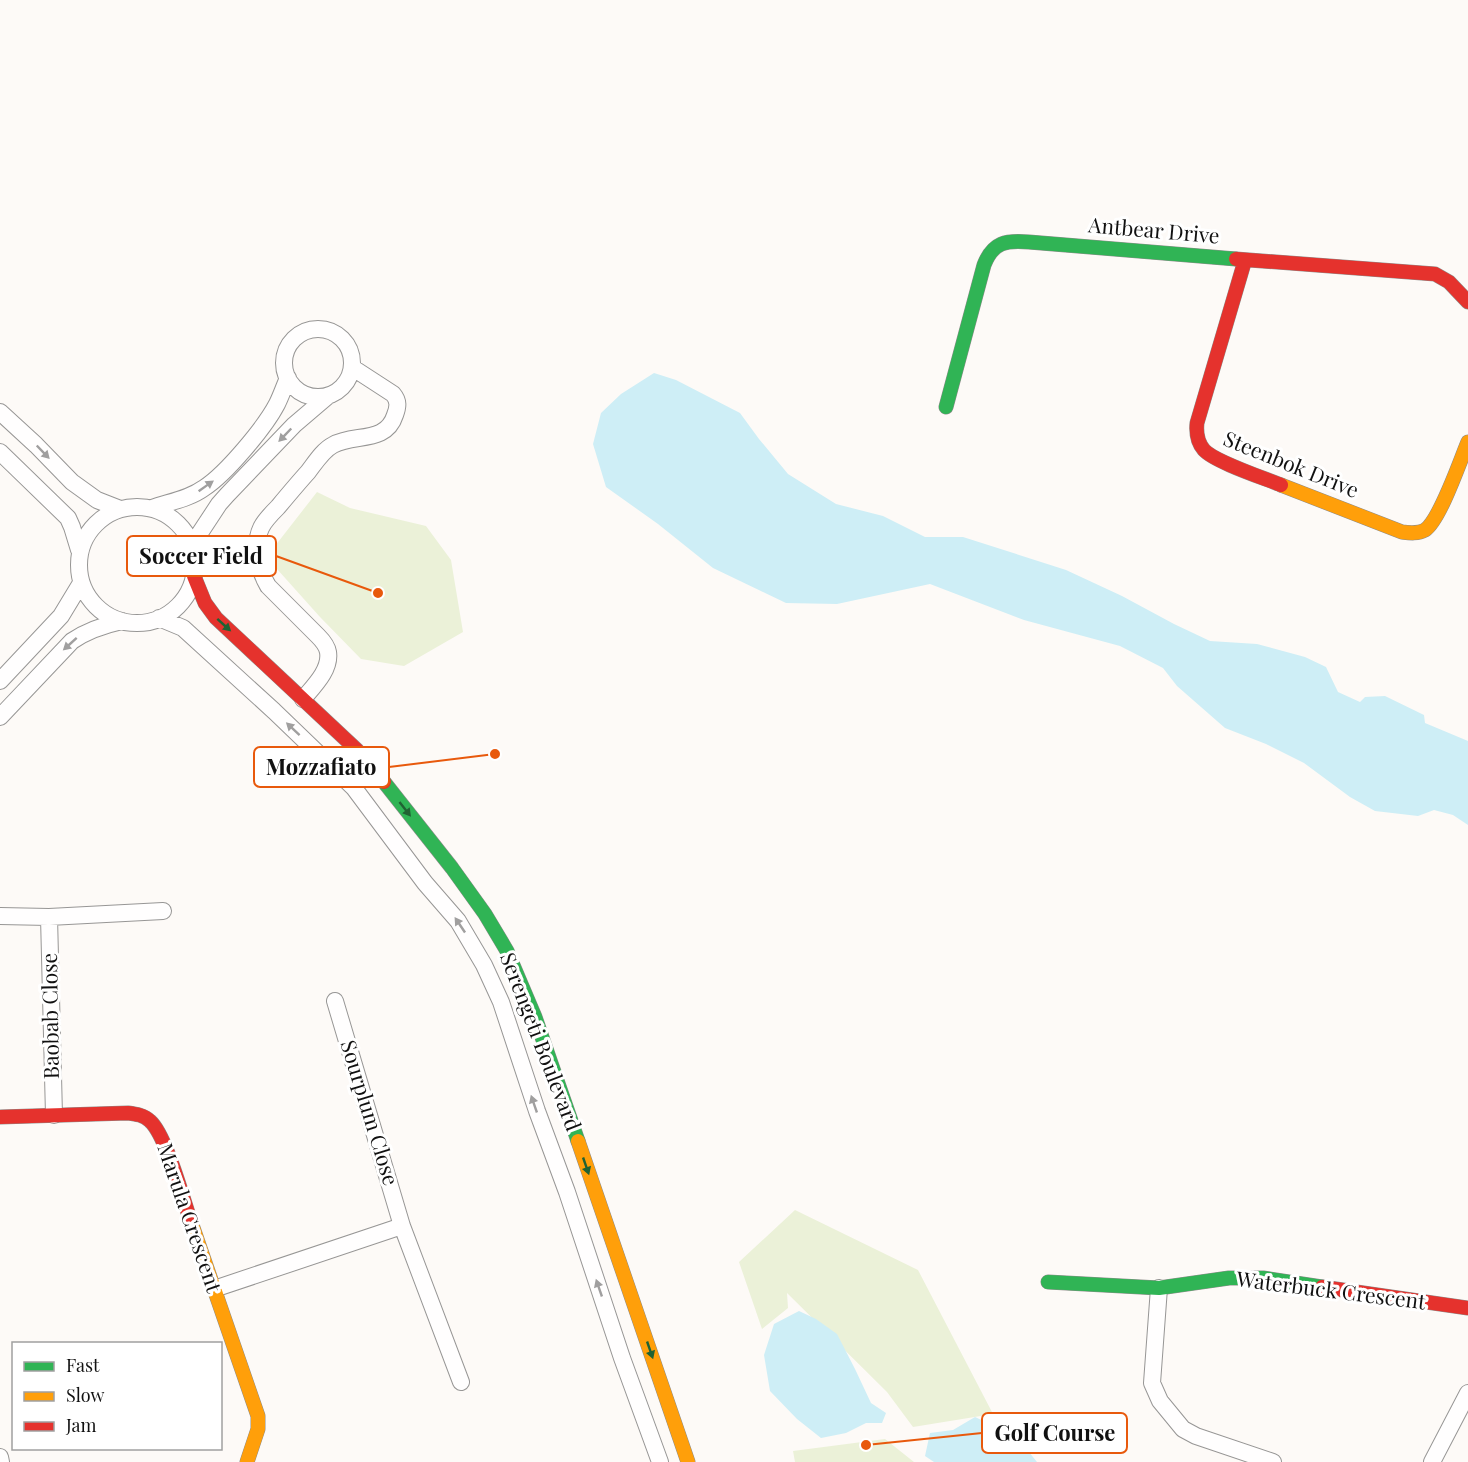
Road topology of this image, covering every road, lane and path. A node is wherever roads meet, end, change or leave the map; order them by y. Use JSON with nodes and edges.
{"nodes":[{"id":1,"x":1245,"y":260,"type":"junction"},
{"id":2,"x":1468,"y":302,"type":"edge"},
{"id":3,"x":353,"y":368,"type":"junction"},
{"id":4,"x":288,"y":378,"type":"junction"},
{"id":5,"x":328,"y":396,"type":"junction"},
{"id":6,"x":946,"y":407,"type":"dead end"},
{"id":7,"x":0,"y":412,"type":"edge"},
{"id":8,"x":1468,"y":442,"type":"edge"},
{"id":9,"x":0,"y":452,"type":"edge"},
{"id":10,"x":152,"y":508,"type":"junction"},
{"id":11,"x":120,"y":509,"type":"junction"},
{"id":12,"x":192,"y":545,"type":"junction"},
{"id":13,"x":79,"y":550,"type":"junction"},
{"id":14,"x":194,"y":576,"type":"junction"},
{"id":15,"x":81,"y":583,"type":"junction"},
{"id":16,"x":159,"y":618,"type":"junction"},
{"id":17,"x":123,"y":621,"type":"junction"},
{"id":18,"x":0,"y":681,"type":"edge"},
{"id":19,"x":303,"y":699,"type":"junction"},
{"id":20,"x":0,"y":717,"type":"edge"},
{"id":21,"x":163,"y":911,"type":"dead end"},
{"id":22,"x":0,"y":916,"type":"edge"},
{"id":23,"x":49,"y":917,"type":"junction"},
{"id":24,"x":335,"y":1001,"type":"dead end"},
{"id":25,"x":54,"y":1115,"type":"junction"},
{"id":26,"x":0,"y":1117,"type":"edge"},
{"id":27,"x":402,"y":1226,"type":"junction"},
{"id":28,"x":1048,"y":1282,"type":"dead end"},
{"id":29,"x":1159,"y":1288,"type":"junction"},
{"id":30,"x":214,"y":1289,"type":"junction"},
{"id":31,"x":1468,"y":1308,"type":"edge"},
{"id":32,"x":462,"y":1382,"type":"dead end"},
{"id":33,"x":1468,"y":1393,"type":"edge"},
{"id":34,"x":0,"y":1457,"type":"edge"},
{"id":35,"x":1,"y":1462,"type":"edge"},
{"id":36,"x":247,"y":1462,"type":"edge"},
{"id":37,"x":660,"y":1462,"type":"edge"},
{"id":38,"x":688,"y":1462,"type":"edge"},
{"id":39,"x":1273,"y":1462,"type":"edge"},
{"id":40,"x":1432,"y":1462,"type":"edge"}],
"edges":[{"from":1,"to":2,"type":"street","name":"Antbear Drive"},
{"from":1,"to":6,"type":"street","name":"Antbear Drive"},
{"from":1,"to":8,"type":"street","name":"Steenbok Drive"},
{"from":3,"to":4,"type":"street"},
{"from":3,"to":5,"type":"street"},
{"from":3,"to":19,"type":"street"},
{"from":4,"to":5,"type":"street"},
{"from":10,"to":4,"type":"street","one_way":true},
{"from":5,"to":12,"type":"street","one_way":true},
{"from":7,"to":11,"type":"street","one_way":true},
{"from":9,"to":13,"type":"street"},
{"from":10,"to":11,"type":"street"},
{"from":10,"to":12,"type":"street"},
{"from":11,"to":13,"type":"street"},
{"from":12,"to":14,"type":"street"},
{"from":13,"to":15,"type":"street"},
{"from":14,"to":16,"type":"street"},
{"from":14,"to":19,"type":"street","name":"Serengeti Boulevard","one_way":true},
{"from":15,"to":17,"type":"street"},
{"from":15,"to":18,"type":"street"},
{"from":16,"to":17,"type":"street"},
{"from":37,"to":16,"type":"street","name":"Serengeti Boulevard","one_way":true},
{"from":17,"to":20,"type":"street","one_way":true},
{"from":19,"to":38,"type":"street","name":"Serengeti Boulevard","one_way":true},
{"from":21,"to":23,"type":"street"},
{"from":22,"to":23,"type":"street"},
{"from":23,"to":25,"type":"street","name":"Baobab Close"},
{"from":24,"to":27,"type":"street","name":"Sourplum Close"},
{"from":25,"to":26,"type":"street","name":"Marula Crescent"},
{"from":25,"to":30,"type":"street","name":"Marula Crescent"},
{"from":27,"to":30,"type":"street"},
{"from":27,"to":32,"type":"street","name":"Sourplum Close"},
{"from":28,"to":29,"type":"street","name":"Waterbuck Crescent"},
{"from":29,"to":31,"type":"street","name":"Waterbuck Crescent"},
{"from":29,"to":39,"type":"street"},
{"from":30,"to":36,"type":"street","name":"Marula Crescent"},
{"from":33,"to":40,"type":"street"},
{"from":34,"to":35,"type":"street"}]}
